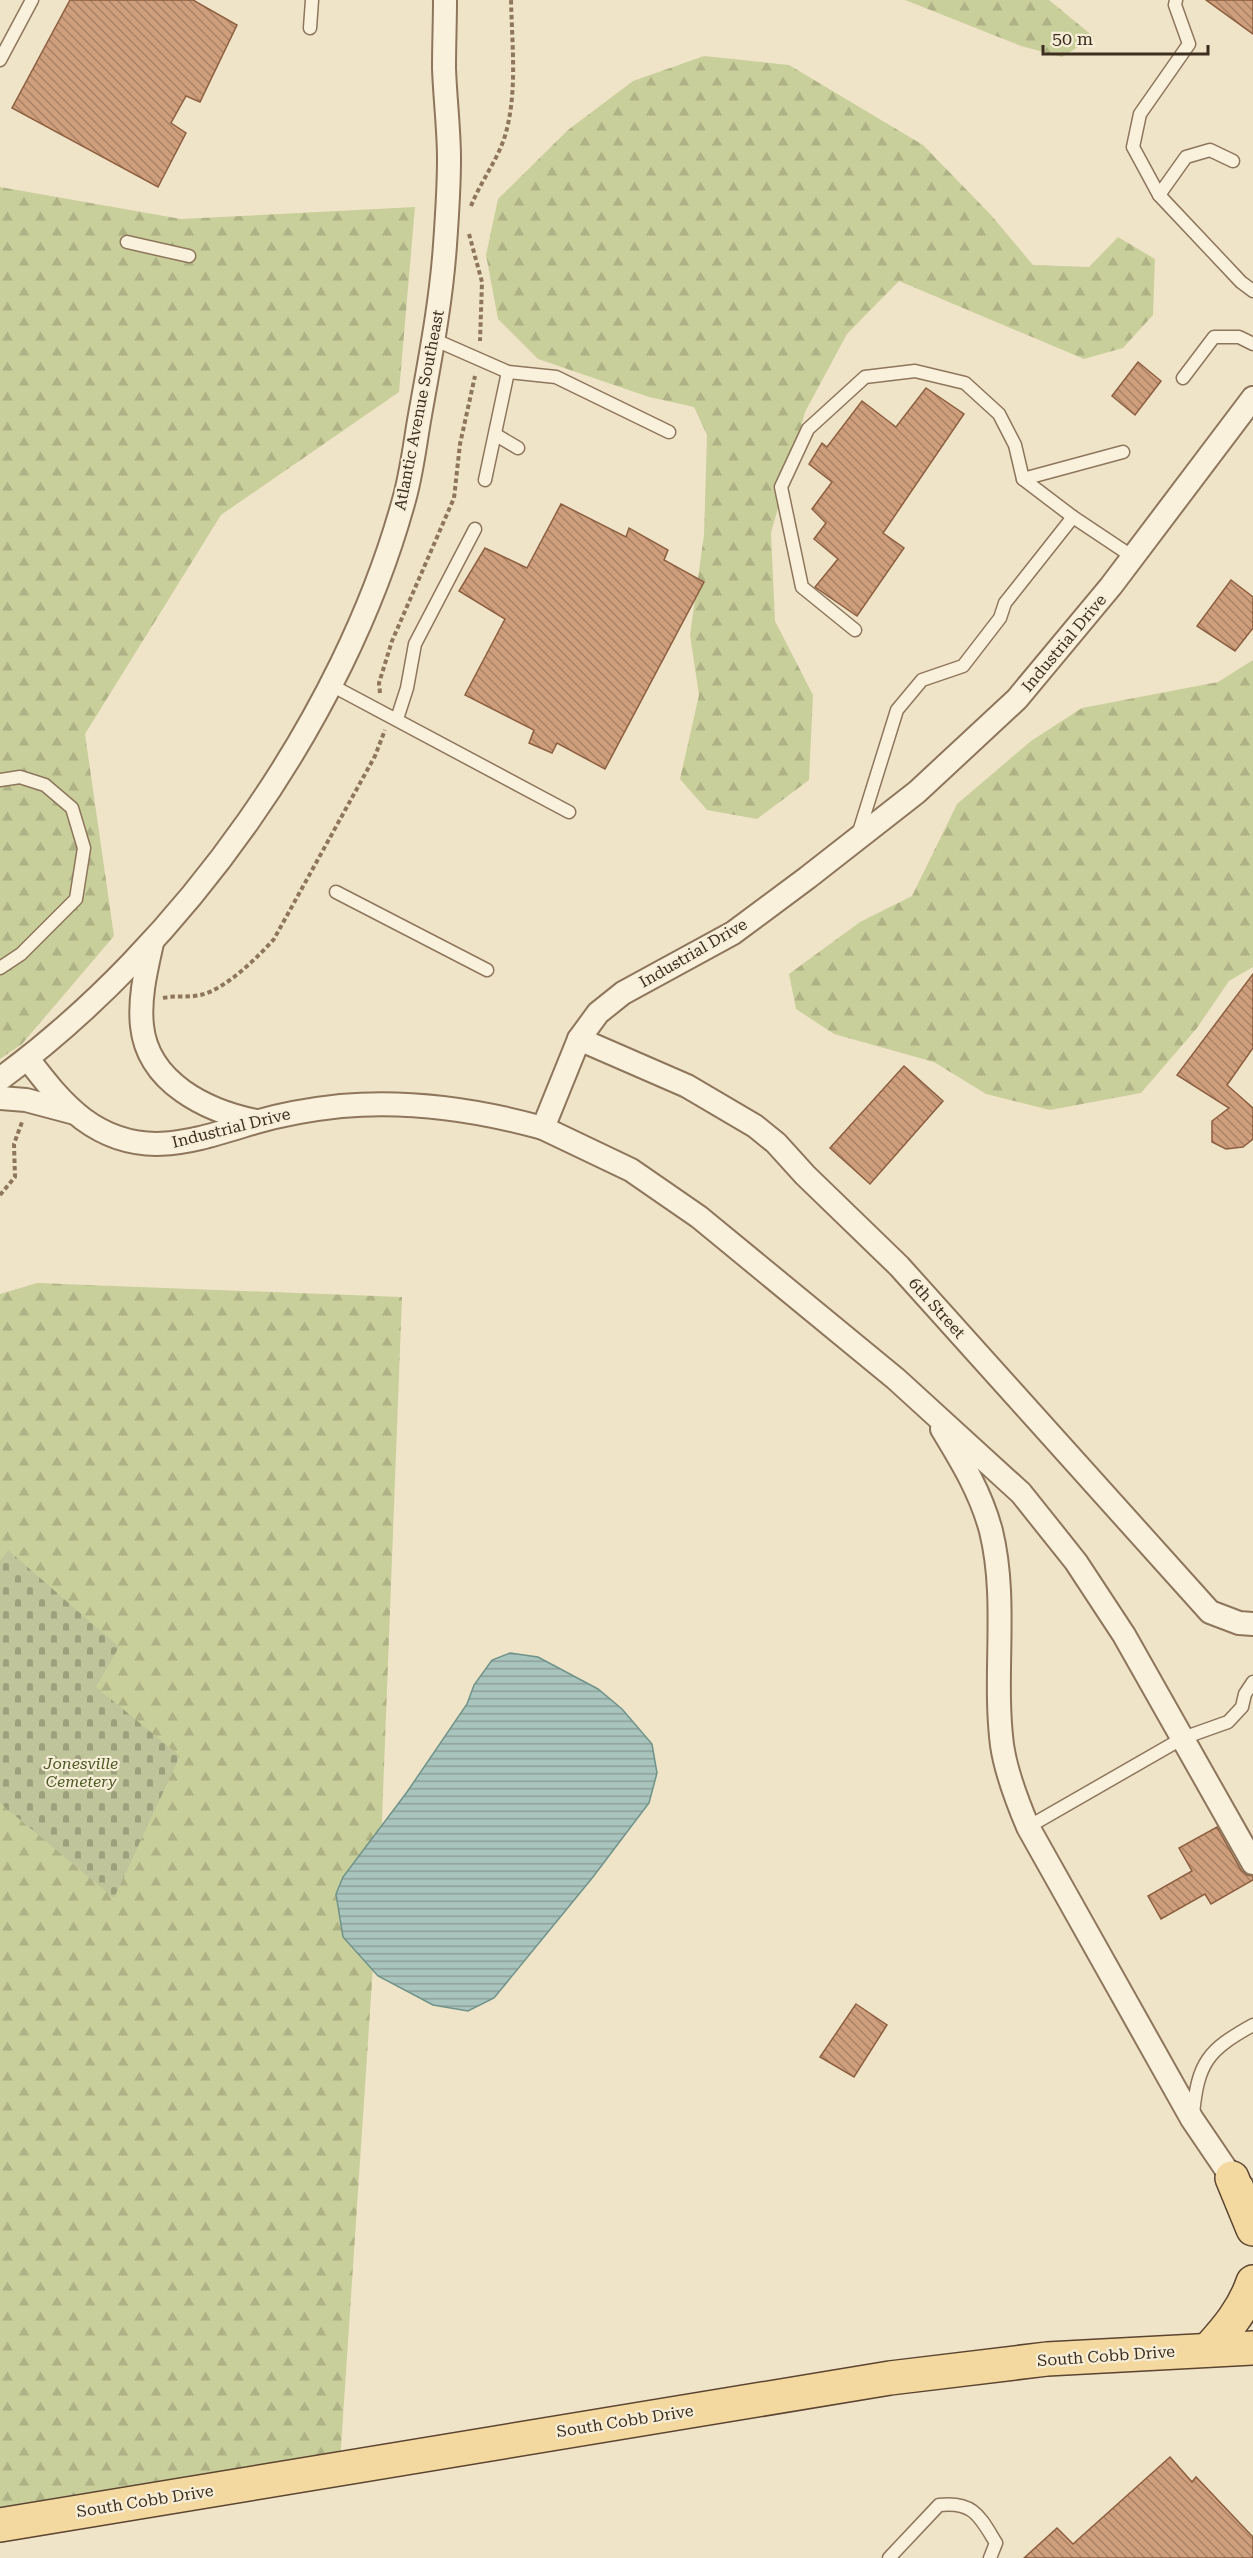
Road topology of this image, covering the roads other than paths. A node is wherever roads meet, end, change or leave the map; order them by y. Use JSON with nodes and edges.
{"nodes":[{"id":1,"x":32,"y":0,"type":"edge"},
{"id":2,"x":312,"y":0,"type":"edge"},
{"id":3,"x":445,"y":0,"type":"edge"},
{"id":4,"x":1176,"y":0,"type":"edge"},
{"id":5,"x":310,"y":28,"type":"dead end"},
{"id":6,"x":0,"y":60,"type":"edge"},
{"id":7,"x":1233,"y":161,"type":"dead end"},
{"id":8,"x":1159,"y":195,"type":"junction"},
{"id":9,"x":128,"y":242,"type":"dead end"},
{"id":10,"x":189,"y":256,"type":"dead end"},
{"id":11,"x":1253,"y":291,"type":"edge"},
{"id":12,"x":433,"y":339,"type":"junction"},
{"id":13,"x":1253,"y":344,"type":"edge"},
{"id":14,"x":508,"y":372,"type":"junction"},
{"id":15,"x":1182,"y":378,"type":"dead end"},
{"id":16,"x":1250,"y":408,"type":"edge"},
{"id":17,"x":669,"y":432,"type":"dead end"},
{"id":18,"x":496,"y":435,"type":"junction"},
{"id":19,"x":518,"y":448,"type":"dead end"},
{"id":20,"x":1123,"y":452,"type":"dead end"},
{"id":21,"x":1023,"y":479,"type":"junction"},
{"id":22,"x":485,"y":480,"type":"dead end"},
{"id":23,"x":1073,"y":517,"type":"junction"},
{"id":24,"x":475,"y":529,"type":"dead end"},
{"id":25,"x":1133,"y":557,"type":"junction"},
{"id":26,"x":855,"y":630,"type":"dead end"},
{"id":27,"x":331,"y":685,"type":"junction"},
{"id":28,"x":397,"y":719,"type":"junction"},
{"id":29,"x":0,"y":780,"type":"edge"},
{"id":30,"x":570,"y":812,"type":"dead end"},
{"id":31,"x":857,"y":839,"type":"junction"},
{"id":32,"x":336,"y":892,"type":"dead end"},
{"id":33,"x":152,"y":942,"type":"junction"},
{"id":34,"x":0,"y":968,"type":"edge"},
{"id":35,"x":487,"y":970,"type":"dead end"},
{"id":36,"x":579,"y":1039,"type":"junction"},
{"id":37,"x":27,"y":1059,"type":"junction"},
{"id":38,"x":0,"y":1079,"type":"edge"},
{"id":39,"x":0,"y":1098,"type":"edge"},
{"id":40,"x":77,"y":1114,"type":"junction"},
{"id":41,"x":258,"y":1121,"type":"junction"},
{"id":42,"x":543,"y":1128,"type":"junction"},
{"id":43,"x":930,"y":1410,"type":"junction"},
{"id":44,"x":1253,"y":1624,"type":"edge"},
{"id":45,"x":1253,"y":1682,"type":"edge"},
{"id":46,"x":1183,"y":1738,"type":"junction"},
{"id":47,"x":1028,"y":1827,"type":"junction"},
{"id":48,"x":1253,"y":1863,"type":"edge"},
{"id":49,"x":1253,"y":2025,"type":"edge"},
{"id":50,"x":1192,"y":2119,"type":"junction"},
{"id":51,"x":1243,"y":2186,"type":"edge"},
{"id":52,"x":1253,"y":2229,"type":"edge"},
{"id":53,"x":1253,"y":2282,"type":"edge"},
{"id":54,"x":1253,"y":2348,"type":"edge"},
{"id":55,"x":1208,"y":2350,"type":"junction"},
{"id":56,"x":0,"y":2525,"type":"edge"},
{"id":57,"x":889,"y":2558,"type":"edge"},
{"id":58,"x":990,"y":2558,"type":"edge"}],
"edges":[{"from":1,"to":6,"type":"lane"},
{"from":2,"to":5,"type":"lane"},
{"from":3,"to":12,"type":"street","name":"Atlantic Avenue Southeast"},
{"from":4,"to":8,"type":"lane"},
{"from":7,"to":8,"type":"lane"},
{"from":8,"to":11,"type":"lane"},
{"from":9,"to":10,"type":"lane"},
{"from":12,"to":14,"type":"lane"},
{"from":12,"to":27,"type":"street","name":"Atlantic Avenue Southeast"},
{"from":13,"to":15,"type":"lane"},
{"from":14,"to":17,"type":"lane"},
{"from":14,"to":18,"type":"lane"},
{"from":16,"to":25,"type":"street","name":"Industrial Drive"},
{"from":18,"to":19,"type":"lane"},
{"from":18,"to":22,"type":"lane"},
{"from":20,"to":21,"type":"lane"},
{"from":21,"to":23,"type":"lane"},
{"from":21,"to":26,"type":"lane"},
{"from":23,"to":25,"type":"lane"},
{"from":23,"to":31,"type":"lane"},
{"from":24,"to":28,"type":"lane"},
{"from":25,"to":31,"type":"street","name":"Industrial Drive"},
{"from":27,"to":28,"type":"lane"},
{"from":27,"to":33,"type":"street","name":"Atlantic Avenue Southeast"},
{"from":28,"to":30,"type":"lane"},
{"from":29,"to":34,"type":"lane"},
{"from":31,"to":36,"type":"street","name":"Industrial Drive"},
{"from":32,"to":35,"type":"lane"},
{"from":33,"to":37,"type":"street","name":"Atlantic Avenue Southeast"},
{"from":33,"to":41,"type":"street"},
{"from":36,"to":42,"type":"street","name":"Industrial Drive"},
{"from":36,"to":44,"type":"street","name":"6th Street"},
{"from":37,"to":38,"type":"street","name":"Atlantic Avenue Southeast"},
{"from":37,"to":40,"type":"street","name":"Industrial Drive"},
{"from":39,"to":40,"type":"street"},
{"from":40,"to":41,"type":"street","name":"Industrial Drive"},
{"from":41,"to":42,"type":"street","name":"Industrial Drive"},
{"from":42,"to":43,"type":"street"},
{"from":43,"to":46,"type":"street"},
{"from":43,"to":47,"type":"street"},
{"from":45,"to":46,"type":"lane"},
{"from":46,"to":47,"type":"lane"},
{"from":46,"to":48,"type":"street"},
{"from":47,"to":50,"type":"street"},
{"from":49,"to":50,"type":"lane"},
{"from":50,"to":51,"type":"street"},
{"from":51,"to":52,"type":"main road"},
{"from":53,"to":55,"type":"main road"},
{"from":54,"to":55,"type":"main road","name":"South Cobb Drive"},
{"from":55,"to":56,"type":"main road","name":"South Cobb Drive"},
{"from":57,"to":58,"type":"lane"}]}
